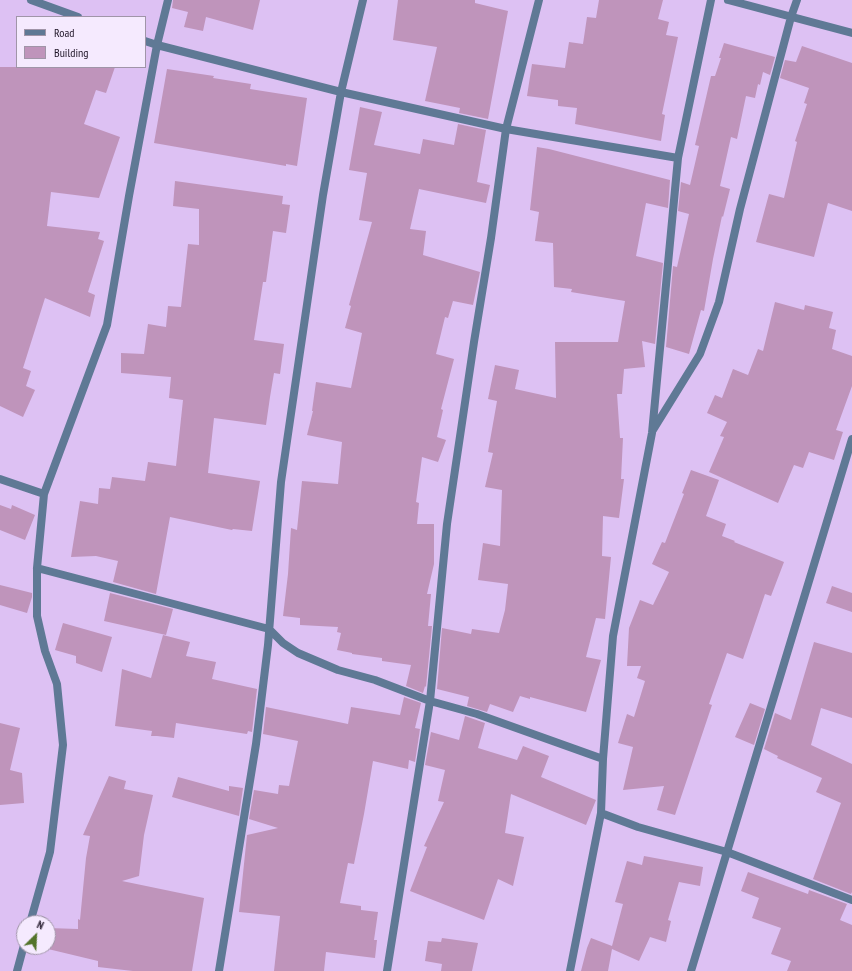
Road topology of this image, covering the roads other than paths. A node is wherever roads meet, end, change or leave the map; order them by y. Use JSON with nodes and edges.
{"nodes":[{"id":1,"x":31,"y":0,"type":"edge"},
{"id":2,"x":168,"y":0,"type":"edge"},
{"id":3,"x":363,"y":0,"type":"edge"},
{"id":4,"x":540,"y":0,"type":"edge"},
{"id":5,"x":711,"y":0,"type":"edge"},
{"id":6,"x":728,"y":0,"type":"edge"},
{"id":7,"x":797,"y":0,"type":"edge"},
{"id":8,"x":75,"y":16,"type":"edge"},
{"id":9,"x":791,"y":17,"type":"junction"},
{"id":10,"x":852,"y":33,"type":"edge"},
{"id":11,"x":146,"y":41,"type":"edge"},
{"id":12,"x":157,"y":45,"type":"junction"},
{"id":13,"x":341,"y":92,"type":"junction"},
{"id":14,"x":506,"y":129,"type":"junction"},
{"id":15,"x":678,"y":158,"type":"junction"},
{"id":16,"x":652,"y":433,"type":"junction"},
{"id":17,"x":852,"y":439,"type":"edge"},
{"id":18,"x":0,"y":479,"type":"edge"},
{"id":19,"x":44,"y":494,"type":"junction"},
{"id":20,"x":37,"y":568,"type":"junction"},
{"id":21,"x":269,"y":629,"type":"junction"},
{"id":22,"x":430,"y":701,"type":"junction"},
{"id":23,"x":603,"y":759,"type":"junction"},
{"id":24,"x":601,"y":813,"type":"junction"},
{"id":25,"x":727,"y":852,"type":"junction"},
{"id":26,"x":852,"y":900,"type":"edge"},
{"id":27,"x":32,"y":915,"type":"edge"},
{"id":28,"x":21,"y":955,"type":"edge"},
{"id":29,"x":17,"y":971,"type":"edge"},
{"id":30,"x":219,"y":971,"type":"edge"},
{"id":31,"x":387,"y":971,"type":"edge"},
{"id":32,"x":570,"y":971,"type":"edge"},
{"id":33,"x":691,"y":971,"type":"edge"}],
"edges":[{"from":1,"to":8,"type":"street"},
{"from":2,"to":12,"type":"street"},
{"from":3,"to":13,"type":"street"},
{"from":4,"to":14,"type":"street"},
{"from":5,"to":15,"type":"street"},
{"from":6,"to":9,"type":"street"},
{"from":7,"to":9,"type":"street"},
{"from":9,"to":10,"type":"street"},
{"from":9,"to":16,"type":"street"},
{"from":11,"to":12,"type":"street"},
{"from":12,"to":13,"type":"street"},
{"from":12,"to":19,"type":"street"},
{"from":13,"to":14,"type":"street"},
{"from":13,"to":21,"type":"street"},
{"from":14,"to":15,"type":"street"},
{"from":14,"to":22,"type":"street"},
{"from":15,"to":16,"type":"street"},
{"from":16,"to":23,"type":"street"},
{"from":17,"to":25,"type":"street"},
{"from":18,"to":19,"type":"street"},
{"from":19,"to":20,"type":"street"},
{"from":20,"to":21,"type":"street"},
{"from":20,"to":27,"type":"street"},
{"from":21,"to":22,"type":"street"},
{"from":21,"to":30,"type":"street"},
{"from":22,"to":23,"type":"street"},
{"from":22,"to":31,"type":"street"},
{"from":23,"to":24,"type":"street"},
{"from":24,"to":25,"type":"street"},
{"from":24,"to":32,"type":"street"},
{"from":25,"to":26,"type":"street"},
{"from":25,"to":33,"type":"street"},
{"from":28,"to":29,"type":"street"}]}
